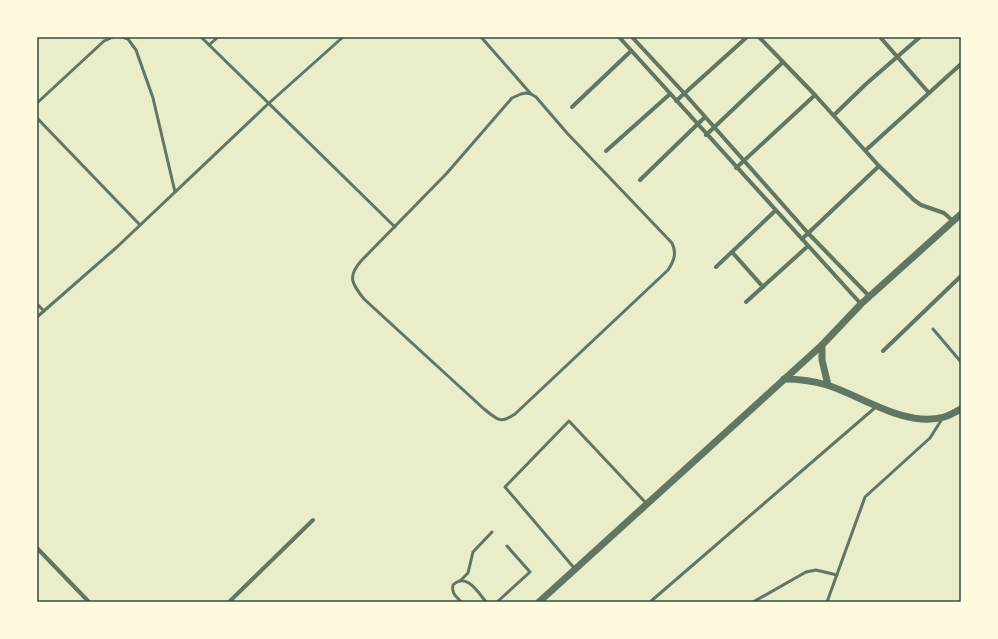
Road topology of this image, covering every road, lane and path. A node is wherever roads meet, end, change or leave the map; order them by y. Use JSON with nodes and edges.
{"nodes":[{"id":1,"x":113,"y":37,"type":"edge"},
{"id":2,"x":122,"y":37,"type":"edge"},
{"id":3,"x":201,"y":37,"type":"edge"},
{"id":4,"x":218,"y":37,"type":"edge"},
{"id":5,"x":343,"y":37,"type":"edge"},
{"id":6,"x":481,"y":37,"type":"edge"},
{"id":7,"x":619,"y":37,"type":"edge"},
{"id":8,"x":632,"y":37,"type":"edge"},
{"id":9,"x":747,"y":37,"type":"edge"},
{"id":10,"x":759,"y":37,"type":"edge"},
{"id":11,"x":880,"y":37,"type":"edge"},
{"id":12,"x":920,"y":37,"type":"edge"},
{"id":13,"x":209,"y":45,"type":"junction"},
{"id":14,"x":631,"y":51,"type":"junction"},
{"id":15,"x":898,"y":56,"type":"junction"},
{"id":16,"x":783,"y":62,"type":"junction"},
{"id":17,"x":961,"y":64,"type":"edge"},
{"id":18,"x":684,"y":93,"type":"junction"},
{"id":19,"x":929,"y":93,"type":"junction"},
{"id":20,"x":531,"y":94,"type":"junction"},
{"id":21,"x":670,"y":94,"type":"junction"},
{"id":22,"x":815,"y":95,"type":"junction"},
{"id":23,"x":676,"y":101,"type":"junction"},
{"id":24,"x":37,"y":103,"type":"edge"},
{"id":25,"x":268,"y":104,"type":"junction"},
{"id":26,"x":572,"y":107,"type":"dead end"},
{"id":27,"x":834,"y":115,"type":"junction"},
{"id":28,"x":705,"y":117,"type":"junction"},
{"id":29,"x":37,"y":118,"type":"edge"},
{"id":30,"x":697,"y":125,"type":"junction"},
{"id":31,"x":714,"y":127,"type":"junction"},
{"id":32,"x":706,"y":135,"type":"junction"},
{"id":33,"x":866,"y":150,"type":"junction"},
{"id":34,"x":606,"y":151,"type":"dead end"},
{"id":35,"x":744,"y":161,"type":"junction"},
{"id":36,"x":879,"y":166,"type":"junction"},
{"id":37,"x":736,"y":168,"type":"junction"},
{"id":38,"x":640,"y":180,"type":"dead end"},
{"id":39,"x":175,"y":192,"type":"junction"},
{"id":40,"x":775,"y":211,"type":"junction"},
{"id":41,"x":961,"y":214,"type":"edge"},
{"id":42,"x":953,"y":221,"type":"junction"},
{"id":43,"x":140,"y":225,"type":"junction"},
{"id":44,"x":395,"y":227,"type":"junction"},
{"id":45,"x":808,"y":233,"type":"junction"},
{"id":46,"x":802,"y":239,"type":"junction"},
{"id":47,"x":808,"y":246,"type":"junction"},
{"id":48,"x":732,"y":252,"type":"junction"},
{"id":49,"x":716,"y":267,"type":"dead end"},
{"id":50,"x":961,"y":276,"type":"edge"},
{"id":51,"x":763,"y":287,"type":"junction"},
{"id":52,"x":870,"y":297,"type":"junction"},
{"id":53,"x":746,"y":302,"type":"dead end"},
{"id":54,"x":37,"y":304,"type":"edge"},
{"id":55,"x":861,"y":304,"type":"junction"},
{"id":56,"x":44,"y":311,"type":"junction"},
{"id":57,"x":37,"y":317,"type":"edge"},
{"id":58,"x":933,"y":329,"type":"dead end"},
{"id":59,"x":822,"y":345,"type":"junction"},
{"id":60,"x":883,"y":351,"type":"dead end"},
{"id":61,"x":961,"y":362,"type":"edge"},
{"id":62,"x":784,"y":379,"type":"junction"},
{"id":63,"x":828,"y":385,"type":"junction"},
{"id":64,"x":877,"y":406,"type":"junction"},
{"id":65,"x":961,"y":410,"type":"edge"},
{"id":66,"x":961,"y":416,"type":"edge"},
{"id":67,"x":943,"y":417,"type":"junction"},
{"id":68,"x":647,"y":504,"type":"junction"},
{"id":69,"x":313,"y":520,"type":"dead end"},
{"id":70,"x":492,"y":532,"type":"dead end"},
{"id":71,"x":507,"y":546,"type":"dead end"},
{"id":72,"x":37,"y":548,"type":"edge"},
{"id":73,"x":575,"y":570,"type":"junction"},
{"id":74,"x":837,"y":575,"type":"junction"},
{"id":75,"x":460,"y":581,"type":"junction"},
{"id":76,"x":89,"y":602,"type":"edge"},
{"id":77,"x":228,"y":602,"type":"edge"},
{"id":78,"x":461,"y":602,"type":"edge"},
{"id":79,"x":486,"y":602,"type":"edge"},
{"id":80,"x":497,"y":602,"type":"edge"},
{"id":81,"x":539,"y":602,"type":"edge"},
{"id":82,"x":650,"y":602,"type":"edge"},
{"id":83,"x":753,"y":602,"type":"edge"},
{"id":84,"x":827,"y":602,"type":"edge"}],
"edges":[{"from":1,"to":24,"type":"lane"},
{"from":2,"to":39,"type":"lane"},
{"from":3,"to":13,"type":"lane"},
{"from":4,"to":13,"type":"lane"},
{"from":5,"to":25,"type":"lane"},
{"from":6,"to":20,"type":"lane"},
{"from":7,"to":14,"type":"street"},
{"from":8,"to":18,"type":"street"},
{"from":9,"to":18,"type":"street"},
{"from":10,"to":16,"type":"street"},
{"from":11,"to":15,"type":"street"},
{"from":12,"to":15,"type":"street"},
{"from":13,"to":25,"type":"lane"},
{"from":14,"to":21,"type":"street"},
{"from":14,"to":26,"type":"street"},
{"from":15,"to":19,"type":"street"},
{"from":15,"to":27,"type":"street"},
{"from":16,"to":22,"type":"street"},
{"from":16,"to":31,"type":"street"},
{"from":17,"to":19,"type":"street"},
{"from":18,"to":23,"type":"street"},
{"from":18,"to":28,"type":"street"},
{"from":19,"to":33,"type":"street"},
{"from":20,"to":44,"type":"lane"},
{"from":20,"to":44,"type":"lane"},
{"from":21,"to":23,"type":"street"},
{"from":21,"to":34,"type":"street"},
{"from":22,"to":27,"type":"street"},
{"from":22,"to":35,"type":"street"},
{"from":23,"to":30,"type":"street"},
{"from":25,"to":39,"type":"lane"},
{"from":25,"to":44,"type":"lane"},
{"from":27,"to":33,"type":"street"},
{"from":28,"to":30,"type":"street"},
{"from":28,"to":31,"type":"street"},
{"from":29,"to":43,"type":"lane"},
{"from":30,"to":32,"type":"street"},
{"from":30,"to":38,"type":"street"},
{"from":31,"to":32,"type":"street"},
{"from":31,"to":35,"type":"street"},
{"from":32,"to":37,"type":"street"},
{"from":33,"to":36,"type":"street"},
{"from":35,"to":37,"type":"street"},
{"from":35,"to":45,"type":"street"},
{"from":36,"to":42,"type":"street"},
{"from":36,"to":45,"type":"street"},
{"from":37,"to":40,"type":"street"},
{"from":39,"to":43,"type":"lane"},
{"from":40,"to":46,"type":"street"},
{"from":40,"to":48,"type":"street"},
{"from":41,"to":42,"type":"street"},
{"from":42,"to":52,"type":"street"},
{"from":43,"to":56,"type":"lane"},
{"from":45,"to":46,"type":"street"},
{"from":45,"to":52,"type":"street"},
{"from":46,"to":47,"type":"street"},
{"from":47,"to":51,"type":"street"},
{"from":47,"to":55,"type":"street"},
{"from":48,"to":49,"type":"street"},
{"from":48,"to":51,"type":"street"},
{"from":50,"to":60,"type":"street"},
{"from":51,"to":53,"type":"street"},
{"from":52,"to":55,"type":"street"},
{"from":54,"to":56,"type":"lane"},
{"from":55,"to":59,"type":"street"},
{"from":56,"to":57,"type":"lane"},
{"from":58,"to":61,"type":"lane"},
{"from":59,"to":62,"type":"street"},
{"from":59,"to":63,"type":"street"},
{"from":62,"to":63,"type":"street"},
{"from":62,"to":68,"type":"street"},
{"from":63,"to":64,"type":"street"},
{"from":64,"to":67,"type":"street"},
{"from":64,"to":82,"type":"lane"},
{"from":65,"to":67,"type":"street"},
{"from":66,"to":67,"type":"street"},
{"from":67,"to":74,"type":"lane"},
{"from":68,"to":73,"type":"street"},
{"from":68,"to":73,"type":"lane"},
{"from":69,"to":77,"type":"street"},
{"from":70,"to":75,"type":"lane"},
{"from":71,"to":80,"type":"lane"},
{"from":72,"to":76,"type":"street"},
{"from":73,"to":81,"type":"street"},
{"from":74,"to":83,"type":"lane"},
{"from":74,"to":84,"type":"lane"},
{"from":75,"to":78,"type":"lane"},
{"from":75,"to":79,"type":"lane"}]}
